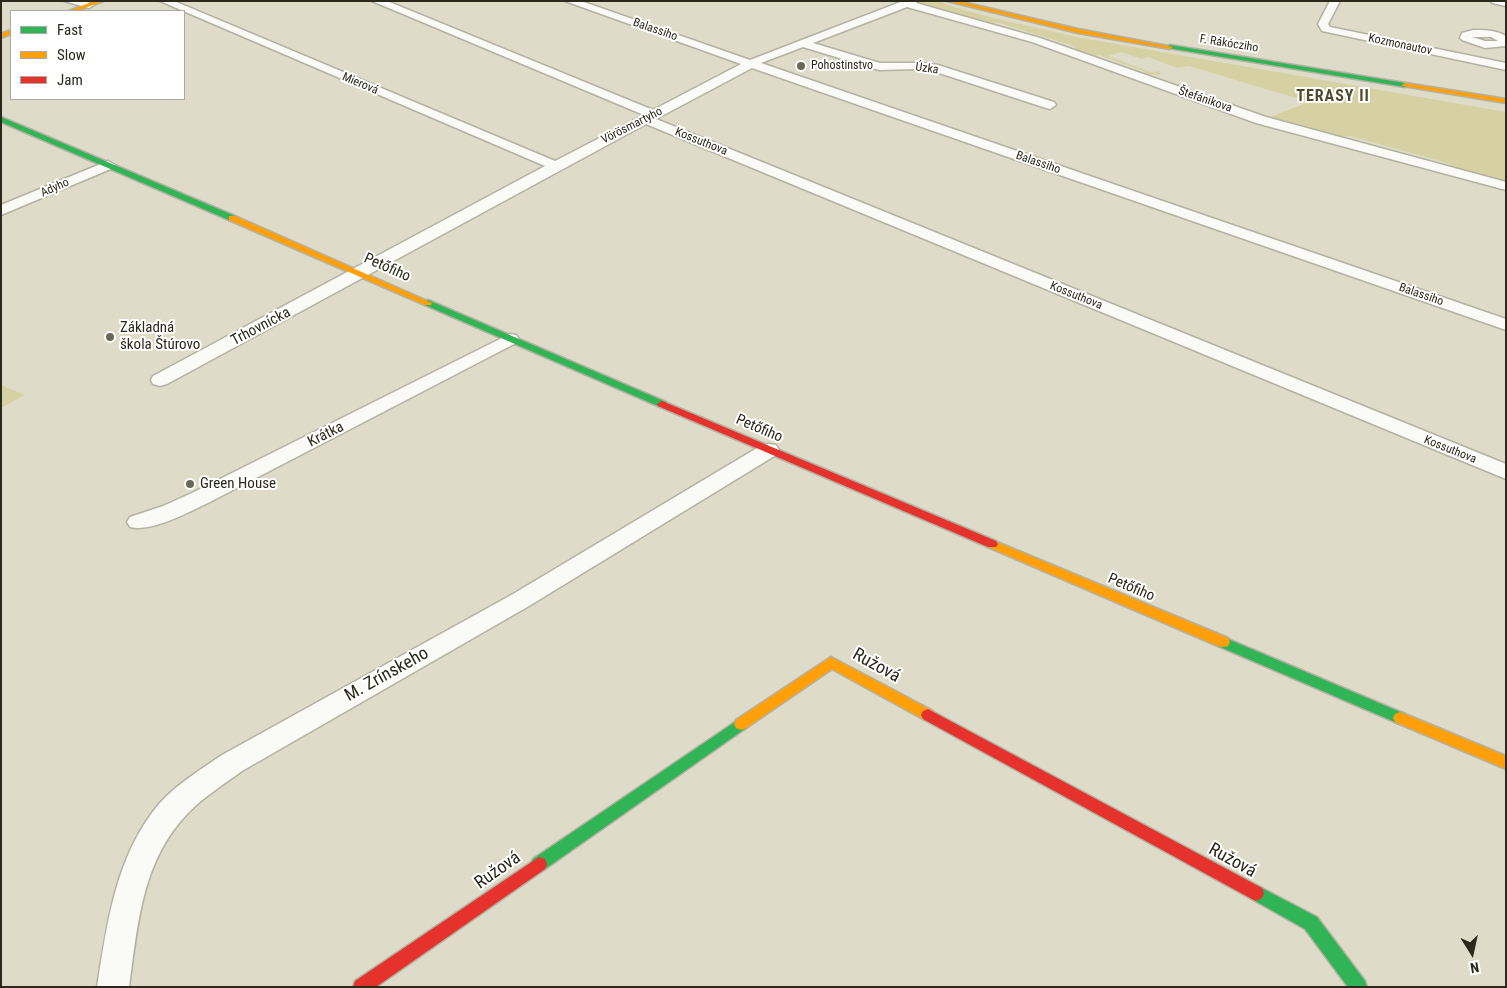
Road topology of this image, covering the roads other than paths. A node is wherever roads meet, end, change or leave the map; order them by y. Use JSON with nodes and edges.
{"nodes":[{"id":1,"x":69,"y":1,"type":"edge"},
{"id":2,"x":164,"y":1,"type":"edge"},
{"id":3,"x":377,"y":1,"type":"edge"},
{"id":4,"x":570,"y":1,"type":"edge"},
{"id":5,"x":950,"y":1,"type":"edge"},
{"id":6,"x":1334,"y":1,"type":"edge"},
{"id":7,"x":1496,"y":1,"type":"edge"},
{"id":8,"x":95,"y":3,"type":"edge"},
{"id":9,"x":910,"y":3,"type":"edge"},
{"id":10,"x":1506,"y":3,"type":"edge"},
{"id":11,"x":75,"y":10,"type":"edge"},
{"id":12,"x":1479,"y":43,"type":"dead end"},
{"id":13,"x":803,"y":44,"type":"junction"},
{"id":14,"x":1469,"y":59,"type":"junction"},
{"id":15,"x":752,"y":63,"type":"junction"},
{"id":16,"x":1506,"y":67,"type":"edge"},
{"id":17,"x":1506,"y":102,"type":"edge"},
{"id":18,"x":1050,"y":105,"type":"dead end"},
{"id":19,"x":651,"y":117,"type":"junction"},
{"id":20,"x":1,"y":119,"type":"edge"},
{"id":21,"x":108,"y":164,"type":"junction"},
{"id":22,"x":556,"y":166,"type":"junction"},
{"id":23,"x":1506,"y":186,"type":"edge"},
{"id":24,"x":1,"y":211,"type":"edge"},
{"id":25,"x":361,"y":273,"type":"junction"},
{"id":26,"x":1506,"y":325,"type":"edge"},
{"id":27,"x":510,"y":339,"type":"junction"},
{"id":28,"x":160,"y":380,"type":"dead end"},
{"id":29,"x":769,"y":450,"type":"junction"},
{"id":30,"x":1506,"y":472,"type":"edge"},
{"id":31,"x":138,"y":522,"type":"dead end"},
{"id":32,"x":1506,"y":763,"type":"edge"},
{"id":33,"x":113,"y":987,"type":"edge"},
{"id":34,"x":361,"y":987,"type":"edge"},
{"id":35,"x":1359,"y":987,"type":"edge"}],
"edges":[{"from":1,"to":8,"type":"street"},
{"from":2,"to":22,"type":"street","name":"Mierová"},
{"from":3,"to":19,"type":"street","name":"Kossuthova"},
{"from":4,"to":15,"type":"street","name":"Balassiho"},
{"from":5,"to":17,"type":"street","name":"F. Rákócziho"},
{"from":6,"to":14,"type":"street","name":"Kozmonautov"},
{"from":7,"to":10,"type":"street"},
{"from":8,"to":11,"type":"street"},
{"from":9,"to":13,"type":"street","name":"Vörösmartyho"},
{"from":9,"to":23,"type":"street","name":"Štefánikova"},
{"from":12,"to":14,"type":"street"},
{"from":13,"to":15,"type":"street","name":"Vörösmartyho"},
{"from":13,"to":18,"type":"street","name":"Úzka"},
{"from":14,"to":16,"type":"street","name":"Kozmonautov"},
{"from":15,"to":19,"type":"street","name":"Vörösmartyho"},
{"from":15,"to":26,"type":"street","name":"Balassiho"},
{"from":19,"to":22,"type":"street","name":"Vörösmartyho"},
{"from":19,"to":30,"type":"street","name":"Kossuthova"},
{"from":20,"to":21,"type":"street","name":"Petőfiho"},
{"from":21,"to":24,"type":"street","name":"Adyho"},
{"from":21,"to":25,"type":"street","name":"Petőfiho"},
{"from":22,"to":25,"type":"street","name":"Vörösmartyho"},
{"from":25,"to":27,"type":"street","name":"Petőfiho"},
{"from":25,"to":28,"type":"street","name":"Trhovnícka"},
{"from":27,"to":29,"type":"street","name":"Petőfiho"},
{"from":27,"to":31,"type":"street","name":"Krátka"},
{"from":29,"to":32,"type":"street","name":"Petőfiho"},
{"from":29,"to":33,"type":"street","name":"M. Zrínskeho"},
{"from":34,"to":35,"type":"street","name":"Ružová"}]}
